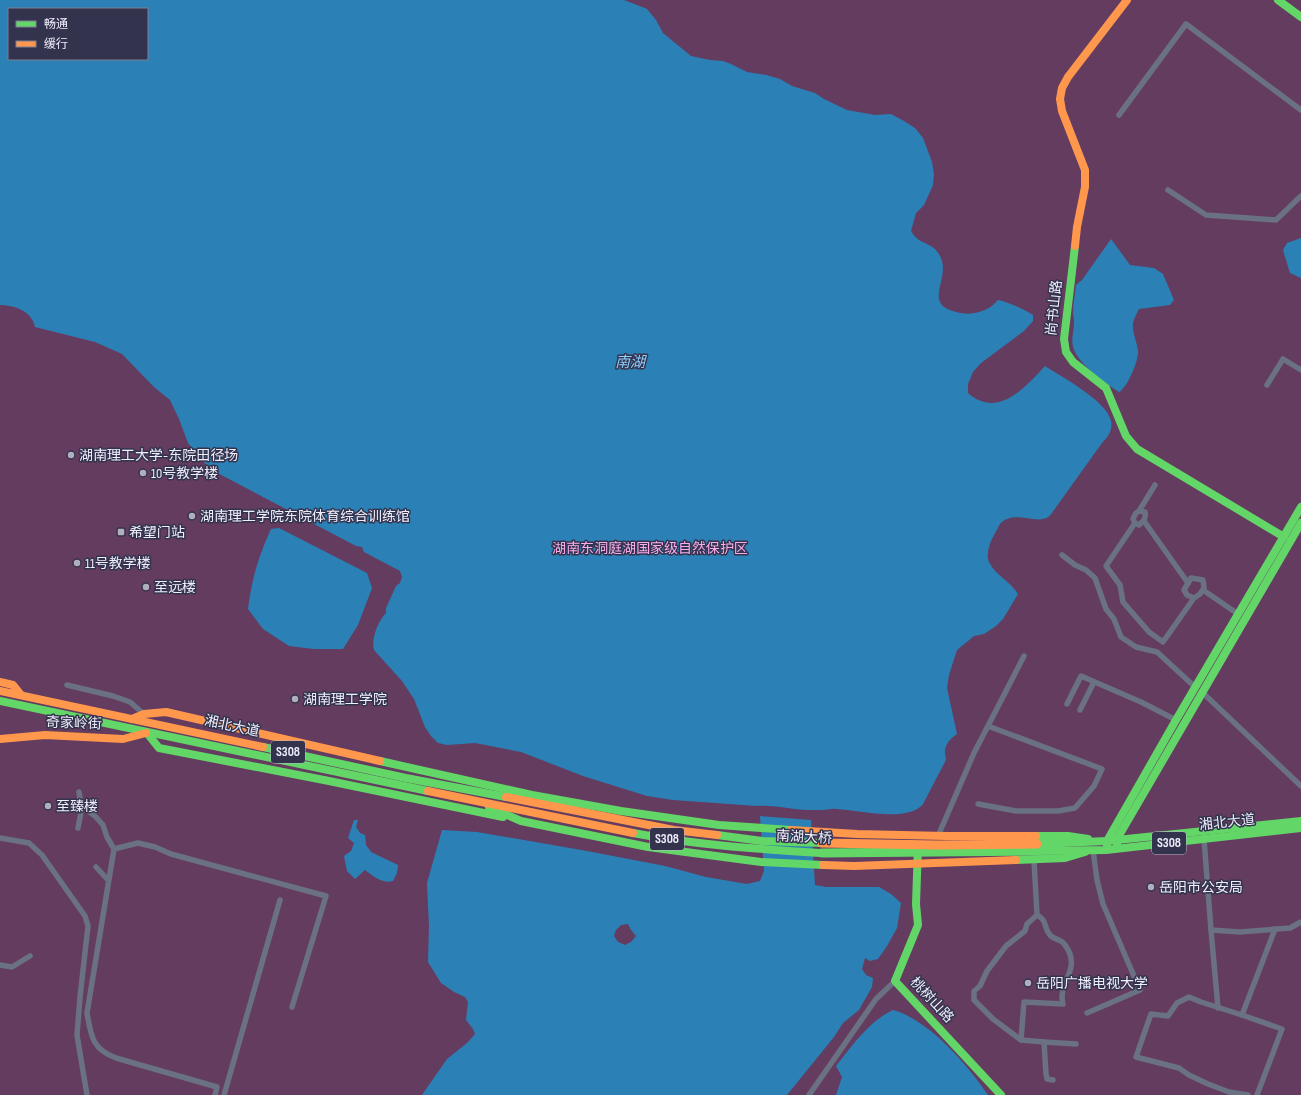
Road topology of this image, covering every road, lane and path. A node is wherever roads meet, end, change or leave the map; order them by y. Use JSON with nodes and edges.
{"nodes":[{"id":1,"x":1127,"y":0,"type":"edge"},
{"id":2,"x":1278,"y":0,"type":"edge"},
{"id":3,"x":1301,"y":17,"type":"edge"},
{"id":4,"x":1301,"y":110,"type":"edge"},
{"id":5,"x":1119,"y":115,"type":"dead end"},
{"id":6,"x":1168,"y":190,"type":"dead end"},
{"id":7,"x":1301,"y":196,"type":"edge"},
{"id":8,"x":1301,"y":370,"type":"edge"},
{"id":9,"x":1267,"y":386,"type":"dead end"},
{"id":10,"x":1155,"y":485,"type":"dead end"},
{"id":11,"x":1301,"y":507,"type":"edge"},
{"id":12,"x":1140,"y":511,"type":"junction"},
{"id":13,"x":1144,"y":522,"type":"junction"},
{"id":14,"x":1135,"y":523,"type":"junction"},
{"id":15,"x":1301,"y":523,"type":"edge"},
{"id":16,"x":1284,"y":537,"type":"junction"},
{"id":17,"x":1062,"y":555,"type":"dead end"},
{"id":18,"x":1188,"y":583,"type":"junction"},
{"id":19,"x":1203,"y":590,"type":"junction"},
{"id":20,"x":1194,"y":598,"type":"junction"},
{"id":21,"x":1238,"y":614,"type":"junction"},
{"id":22,"x":1024,"y":656,"type":"dead end"},
{"id":23,"x":0,"y":682,"type":"edge"},
{"id":24,"x":1094,"y":682,"type":"junction"},
{"id":25,"x":67,"y":685,"type":"dead end"},
{"id":26,"x":1198,"y":690,"type":"junction"},
{"id":27,"x":0,"y":691,"type":"edge"},
{"id":28,"x":21,"y":695,"type":"junction"},
{"id":29,"x":0,"y":701,"type":"edge"},
{"id":30,"x":1067,"y":704,"type":"dead end"},
{"id":31,"x":1080,"y":710,"type":"dead end"},
{"id":32,"x":144,"y":714,"type":"junction"},
{"id":33,"x":132,"y":719,"type":"junction"},
{"id":34,"x":1176,"y":720,"type":"junction"},
{"id":35,"x":161,"y":725,"type":"junction"},
{"id":36,"x":988,"y":726,"type":"junction"},
{"id":37,"x":147,"y":733,"type":"junction"},
{"id":38,"x":0,"y":739,"type":"edge"},
{"id":39,"x":1301,"y":786,"type":"edge"},
{"id":40,"x":491,"y":790,"type":"junction"},
{"id":41,"x":79,"y":792,"type":"dead end"},
{"id":42,"x":521,"y":796,"type":"junction"},
{"id":43,"x":475,"y":801,"type":"junction"},
{"id":44,"x":978,"y":804,"type":"dead end"},
{"id":45,"x":82,"y":807,"type":"junction"},
{"id":46,"x":577,"y":808,"type":"junction"},
{"id":47,"x":468,"y":810,"type":"junction"},
{"id":48,"x":496,"y":810,"type":"junction"},
{"id":49,"x":517,"y":810,"type":"junction"},
{"id":50,"x":1301,"y":820,"type":"edge"},
{"id":51,"x":521,"y":821,"type":"junction"},
{"id":52,"x":573,"y":821,"type":"joint"},
{"id":53,"x":78,"y":828,"type":"dead end"},
{"id":54,"x":1301,"y":828,"type":"edge"},
{"id":55,"x":918,"y":835,"type":"junction"},
{"id":56,"x":938,"y":836,"type":"junction"},
{"id":57,"x":0,"y":838,"type":"edge"},
{"id":58,"x":1204,"y":838,"type":"junction"},
{"id":59,"x":1117,"y":844,"type":"junction"},
{"id":60,"x":1107,"y":845,"type":"junction"},
{"id":61,"x":114,"y":849,"type":"junction"},
{"id":62,"x":1093,"y":850,"type":"junction"},
{"id":63,"x":1036,"y":852,"type":"junction"},
{"id":64,"x":918,"y":864,"type":"junction"},
{"id":65,"x":939,"y":864,"type":"junction"},
{"id":66,"x":96,"y":867,"type":"dead end"},
{"id":67,"x":108,"y":880,"type":"junction"},
{"id":68,"x":280,"y":900,"type":"dead end"},
{"id":69,"x":1037,"y":915,"type":"junction"},
{"id":70,"x":1301,"y":922,"type":"edge"},
{"id":71,"x":1275,"y":929,"type":"junction"},
{"id":72,"x":1212,"y":930,"type":"junction"},
{"id":73,"x":30,"y":956,"type":"dead end"},
{"id":74,"x":0,"y":965,"type":"edge"},
{"id":75,"x":895,"y":981,"type":"junction"},
{"id":76,"x":292,"y":1007,"type":"dead end"},
{"id":77,"x":1218,"y":1008,"type":"junction"},
{"id":78,"x":1086,"y":1013,"type":"dead end"},
{"id":79,"x":1242,"y":1015,"type":"junction"},
{"id":80,"x":1021,"y":1040,"type":"junction"},
{"id":81,"x":1044,"y":1042,"type":"junction"},
{"id":82,"x":1076,"y":1044,"type":"dead end"},
{"id":83,"x":1053,"y":1080,"type":"dead end"},
{"id":84,"x":87,"y":1095,"type":"edge"},
{"id":85,"x":215,"y":1095,"type":"edge"},
{"id":86,"x":224,"y":1095,"type":"edge"},
{"id":87,"x":809,"y":1095,"type":"edge"},
{"id":88,"x":1001,"y":1095,"type":"edge"},
{"id":89,"x":1248,"y":1095,"type":"edge"},
{"id":90,"x":1257,"y":1095,"type":"edge"}],
"edges":[{"from":1,"to":16,"type":"main road","name":"尚书山路"},
{"from":2,"to":3,"type":"main road"},
{"from":4,"to":5,"type":"street"},
{"from":6,"to":7,"type":"street"},
{"from":8,"to":9,"type":"street"},
{"from":10,"to":12,"type":"street"},
{"from":11,"to":16,"type":"main road"},
{"from":12,"to":13,"type":"street"},
{"from":12,"to":14,"type":"street"},
{"from":13,"to":14,"type":"street"},
{"from":13,"to":18,"type":"street"},
{"from":14,"to":20,"type":"street"},
{"from":15,"to":26,"type":"main road"},
{"from":16,"to":21,"type":"main road"},
{"from":17,"to":26,"type":"street"},
{"from":18,"to":19,"type":"street"},
{"from":18,"to":20,"type":"street"},
{"from":19,"to":20,"type":"street"},
{"from":19,"to":21,"type":"street"},
{"from":21,"to":26,"type":"main road"},
{"from":22,"to":36,"type":"street"},
{"from":23,"to":28,"type":"main road"},
{"from":24,"to":30,"type":"street"},
{"from":24,"to":31,"type":"street"},
{"from":24,"to":34,"type":"street"},
{"from":25,"to":32,"type":"street"},
{"from":26,"to":34,"type":"main road"},
{"from":26,"to":39,"type":"street"},
{"from":26,"to":59,"type":"main road"},
{"from":27,"to":28,"type":"main road","name":"湘北大道","number":"S308"},
{"from":28,"to":33,"type":"main road","name":"湘北大道","number":"S308"},
{"from":29,"to":37,"type":"main road","name":"湘北大道","number":"S308"},
{"from":32,"to":33,"type":"main road"},
{"from":32,"to":35,"type":"main road"},
{"from":32,"to":40,"type":"main road"},
{"from":33,"to":35,"type":"main road","name":"湘北大道","number":"S308"},
{"from":34,"to":60,"type":"main road"},
{"from":35,"to":40,"type":"main road","name":"湘北大道","number":"S308"},
{"from":36,"to":44,"type":"street"},
{"from":36,"to":56,"type":"street"},
{"from":37,"to":38,"type":"main road","name":"奇家岭街"},
{"from":37,"to":43,"type":"main road","name":"湘北大道","number":"S308"},
{"from":37,"to":47,"type":"main road"},
{"from":40,"to":42,"type":"main road","name":"湘北大道","number":"S308"},
{"from":40,"to":42,"type":"main road"},
{"from":41,"to":45,"type":"street"},
{"from":42,"to":46,"type":"main road","name":"湘北大道","number":"S308"},
{"from":43,"to":48,"type":"main road"},
{"from":43,"to":49,"type":"main road","name":"湘北大道","number":"S308"},
{"from":45,"to":53,"type":"street"},
{"from":45,"to":61,"type":"street"},
{"from":46,"to":55,"type":"main road"},
{"from":46,"to":63,"type":"main road","name":"南湖大桥","number":"S308","bridge":true},
{"from":47,"to":48,"type":"main road"},
{"from":47,"to":51,"type":"main road"},
{"from":48,"to":49,"type":"main road"},
{"from":48,"to":51,"type":"main road"},
{"from":49,"to":52,"type":"main road","name":"湘北大道","number":"S308"},
{"from":50,"to":59,"type":"main road","name":"湘北大道","number":"S308"},
{"from":51,"to":64,"type":"main road"},
{"from":52,"to":63,"type":"main road","name":"南湖大桥","number":"S308","bridge":true},
{"from":54,"to":58,"type":"main road","name":"湘北大道","number":"S308"},
{"from":55,"to":56,"type":"main road"},
{"from":55,"to":64,"type":"main road","name":"桃树山路"},
{"from":56,"to":60,"type":"main road"},
{"from":56,"to":65,"type":"main road"},
{"from":57,"to":84,"type":"street"},
{"from":58,"to":59,"type":"main road","name":"湘北大道","number":"S308"},
{"from":58,"to":72,"type":"street"},
{"from":59,"to":60,"type":"main road","name":"湘北大道","number":"S308"},
{"from":60,"to":62,"type":"main road","name":"湘北大道","number":"S308"},
{"from":60,"to":63,"type":"main road","name":"湘北大道","number":"S308"},
{"from":61,"to":67,"type":"street"},
{"from":61,"to":76,"type":"street"},
{"from":62,"to":63,"type":"main road","name":"湘北大道","number":"S308"},
{"from":62,"to":78,"type":"street"},
{"from":63,"to":65,"type":"main road"},
{"from":63,"to":69,"type":"street"},
{"from":64,"to":65,"type":"main road"},
{"from":64,"to":75,"type":"main road","name":"桃树山路"},
{"from":66,"to":67,"type":"street"},
{"from":67,"to":85,"type":"street"},
{"from":68,"to":86,"type":"street"},
{"from":69,"to":80,"type":"street"},
{"from":69,"to":80,"type":"street"},
{"from":70,"to":71,"type":"street"},
{"from":71,"to":72,"type":"street"},
{"from":71,"to":79,"type":"street"},
{"from":72,"to":77,"type":"street"},
{"from":73,"to":74,"type":"street"},
{"from":75,"to":87,"type":"street"},
{"from":75,"to":88,"type":"main road","name":"桃树山路"},
{"from":77,"to":79,"type":"street"},
{"from":77,"to":89,"type":"street"},
{"from":79,"to":90,"type":"street"},
{"from":80,"to":81,"type":"street"},
{"from":81,"to":82,"type":"street"},
{"from":81,"to":83,"type":"street"}]}
